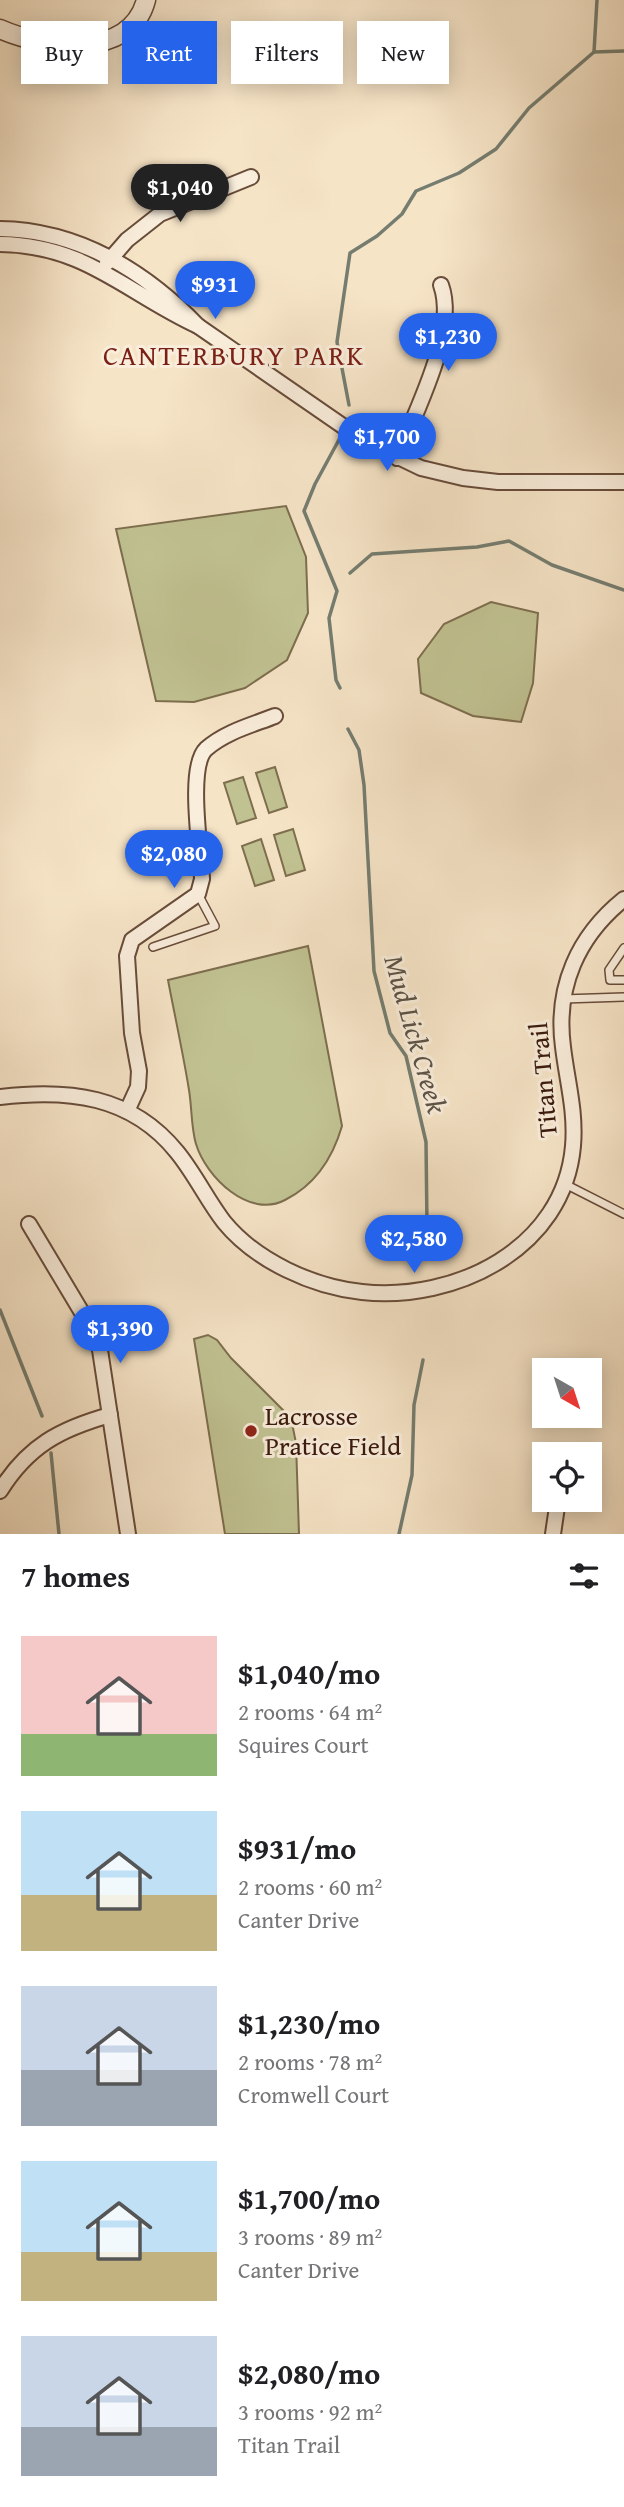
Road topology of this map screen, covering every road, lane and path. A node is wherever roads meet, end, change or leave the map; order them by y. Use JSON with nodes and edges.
{"nodes":[{"id":1,"x":146,"y":0,"type":"edge"},
{"id":2,"x":0,"y":29,"type":"edge"},
{"id":3,"x":251,"y":177,"type":"dead end"},
{"id":4,"x":0,"y":229,"type":"edge"},
{"id":5,"x":0,"y":244,"type":"edge"},
{"id":6,"x":111,"y":258,"type":"junction"},
{"id":7,"x":101,"y":270,"type":"junction"},
{"id":8,"x":441,"y":285,"type":"dead end"},
{"id":9,"x":198,"y":326,"type":"junction"},
{"id":10,"x":397,"y":458,"type":"junction"},
{"id":11,"x":624,"y":482,"type":"edge"},
{"id":12,"x":275,"y":716,"type":"dead end"},
{"id":13,"x":198,"y":894,"type":"junction"},
{"id":14,"x":624,"y":899,"type":"edge"},
{"id":15,"x":153,"y":947,"type":"dead end"},
{"id":16,"x":624,"y":948,"type":"edge"},
{"id":17,"x":624,"y":980,"type":"edge"},
{"id":18,"x":624,"y":997,"type":"edge"},
{"id":19,"x":563,"y":999,"type":"junction"},
{"id":20,"x":0,"y":1097,"type":"edge"},
{"id":21,"x":127,"y":1111,"type":"junction"},
{"id":22,"x":564,"y":1184,"type":"junction"},
{"id":23,"x":624,"y":1214,"type":"edge"},
{"id":24,"x":29,"y":1224,"type":"dead end"},
{"id":25,"x":110,"y":1415,"type":"junction"},
{"id":26,"x":0,"y":1491,"type":"edge"},
{"id":27,"x":556,"y":1512,"type":"edge"},
{"id":28,"x":128,"y":1534,"type":"edge"},
{"id":29,"x":553,"y":1534,"type":"edge"}],
"edges":[{"from":1,"to":2,"type":"street"},
{"from":3,"to":6,"type":"street"},
{"from":4,"to":6,"type":"street"},
{"from":5,"to":7,"type":"street"},
{"from":6,"to":7,"type":"street"},
{"from":6,"to":9,"type":"street"},
{"from":7,"to":9,"type":"street"},
{"from":8,"to":10,"type":"street"},
{"from":9,"to":10,"type":"street"},
{"from":10,"to":11,"type":"street"},
{"from":12,"to":13,"type":"street"},
{"from":13,"to":15,"type":"lane"},
{"from":13,"to":21,"type":"street"},
{"from":14,"to":19,"type":"street","name":"Titan Trail"},
{"from":16,"to":17,"type":"lane"},
{"from":18,"to":19,"type":"lane"},
{"from":19,"to":22,"type":"street","name":"Titan Trail"},
{"from":20,"to":21,"type":"street","name":"Titan Trail"},
{"from":21,"to":22,"type":"street","name":"Titan Trail"},
{"from":22,"to":23,"type":"lane"},
{"from":24,"to":25,"type":"street"},
{"from":25,"to":26,"type":"street"},
{"from":25,"to":28,"type":"street"},
{"from":27,"to":29,"type":"street"}]}
